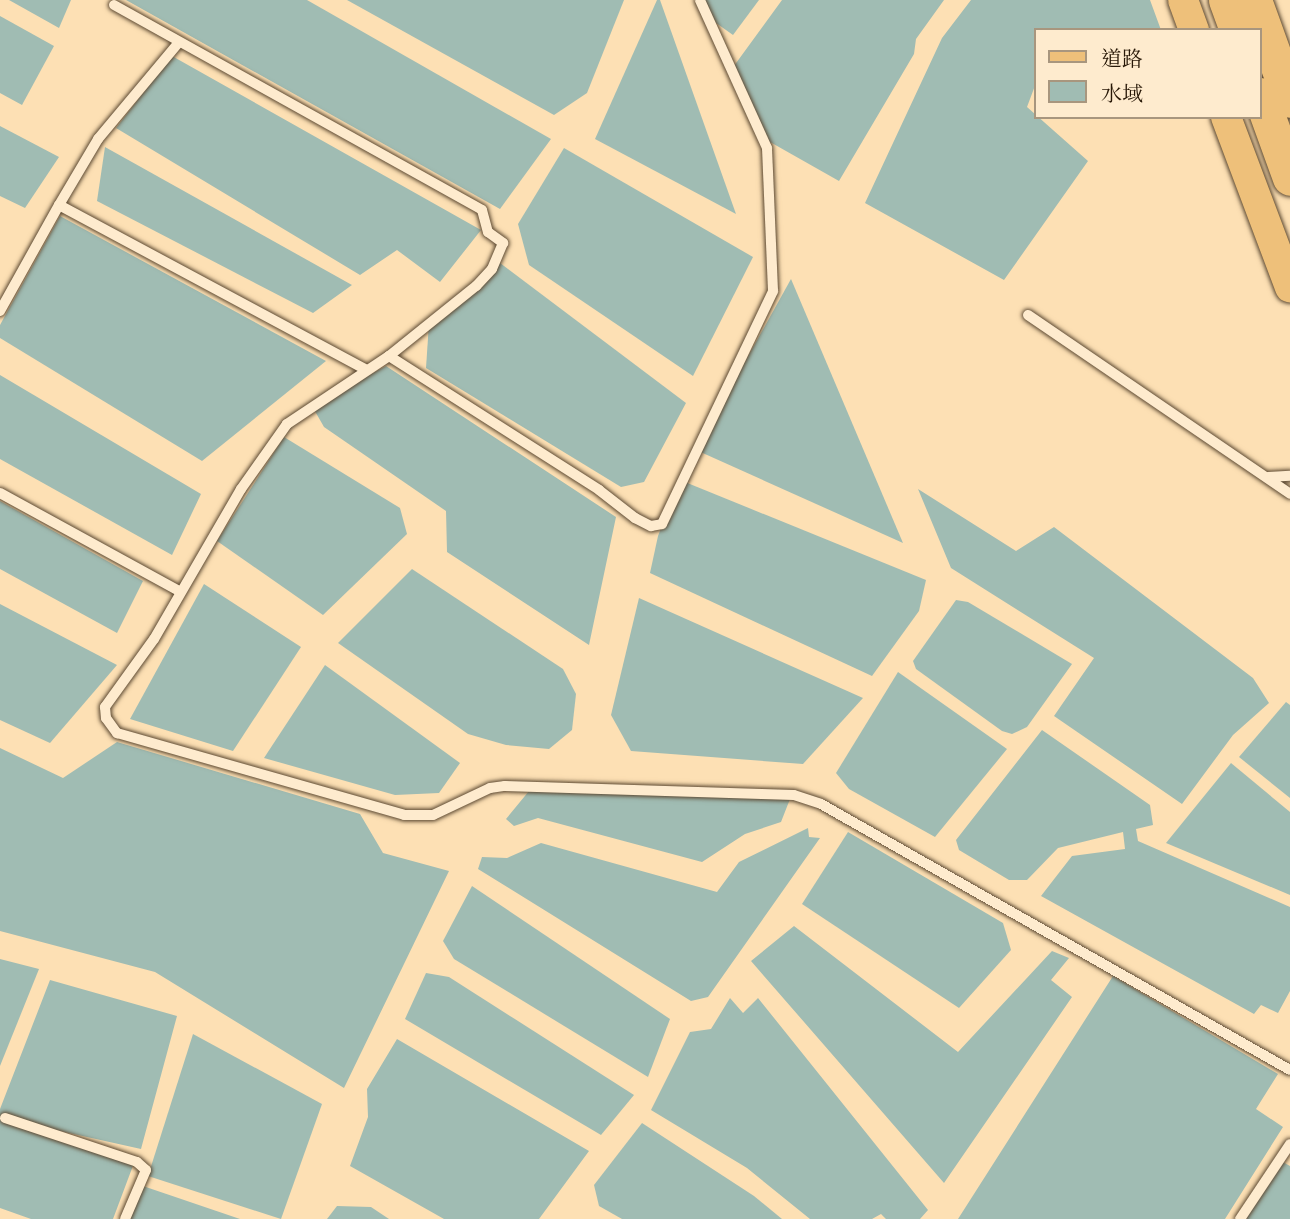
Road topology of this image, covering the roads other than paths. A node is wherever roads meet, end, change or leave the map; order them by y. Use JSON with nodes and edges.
{"nodes":[{"id":1,"x":700,"y":0,"type":"edge"},
{"id":2,"x":1183,"y":0,"type":"edge"},
{"id":3,"x":1226,"y":0,"type":"edge"},
{"id":4,"x":1254,"y":0,"type":"edge"},
{"id":5,"x":114,"y":5,"type":"dead end"},
{"id":6,"x":1193,"y":28,"type":"edge"},
{"id":7,"x":1236,"y":28,"type":"edge"},
{"id":8,"x":179,"y":42,"type":"junction"},
{"id":9,"x":1290,"y":100,"type":"edge"},
{"id":10,"x":1262,"y":101,"type":"edge"},
{"id":11,"x":1227,"y":119,"type":"edge"},
{"id":12,"x":1290,"y":178,"type":"edge"},
{"id":13,"x":59,"y":205,"type":"junction"},
{"id":14,"x":1290,"y":288,"type":"edge"},
{"id":15,"x":0,"y":311,"type":"edge"},
{"id":16,"x":1028,"y":315,"type":"dead end"},
{"id":17,"x":389,"y":356,"type":"junction"},
{"id":18,"x":365,"y":369,"type":"junction"},
{"id":19,"x":1290,"y":476,"type":"edge"},
{"id":20,"x":1268,"y":477,"type":"junction"},
{"id":21,"x":0,"y":493,"type":"edge"},
{"id":22,"x":1290,"y":494,"type":"edge"},
{"id":23,"x":181,"y":592,"type":"junction"},
{"id":24,"x":1290,"y":1070,"type":"edge"},
{"id":25,"x":5,"y":1118,"type":"dead end"},
{"id":26,"x":1290,"y":1144,"type":"edge"},
{"id":27,"x":125,"y":1219,"type":"edge"},
{"id":28,"x":1240,"y":1219,"type":"edge"}],
"edges":[{"from":1,"to":17,"type":"lane"},
{"from":2,"to":6,"type":"main road"},
{"from":3,"to":7,"type":"highway"},
{"from":4,"to":9,"type":"highway"},
{"from":5,"to":8,"type":"lane"},
{"from":8,"to":13,"type":"lane"},
{"from":8,"to":17,"type":"lane"},
{"from":10,"to":12,"type":"highway"},
{"from":11,"to":14,"type":"main road"},
{"from":13,"to":15,"type":"lane"},
{"from":13,"to":18,"type":"lane"},
{"from":16,"to":20,"type":"lane"},
{"from":17,"to":18,"type":"lane"},
{"from":18,"to":23,"type":"lane"},
{"from":19,"to":20,"type":"lane"},
{"from":20,"to":22,"type":"lane"},
{"from":21,"to":23,"type":"lane"},
{"from":23,"to":24,"type":"lane"},
{"from":25,"to":27,"type":"lane"},
{"from":26,"to":28,"type":"lane"}]}
